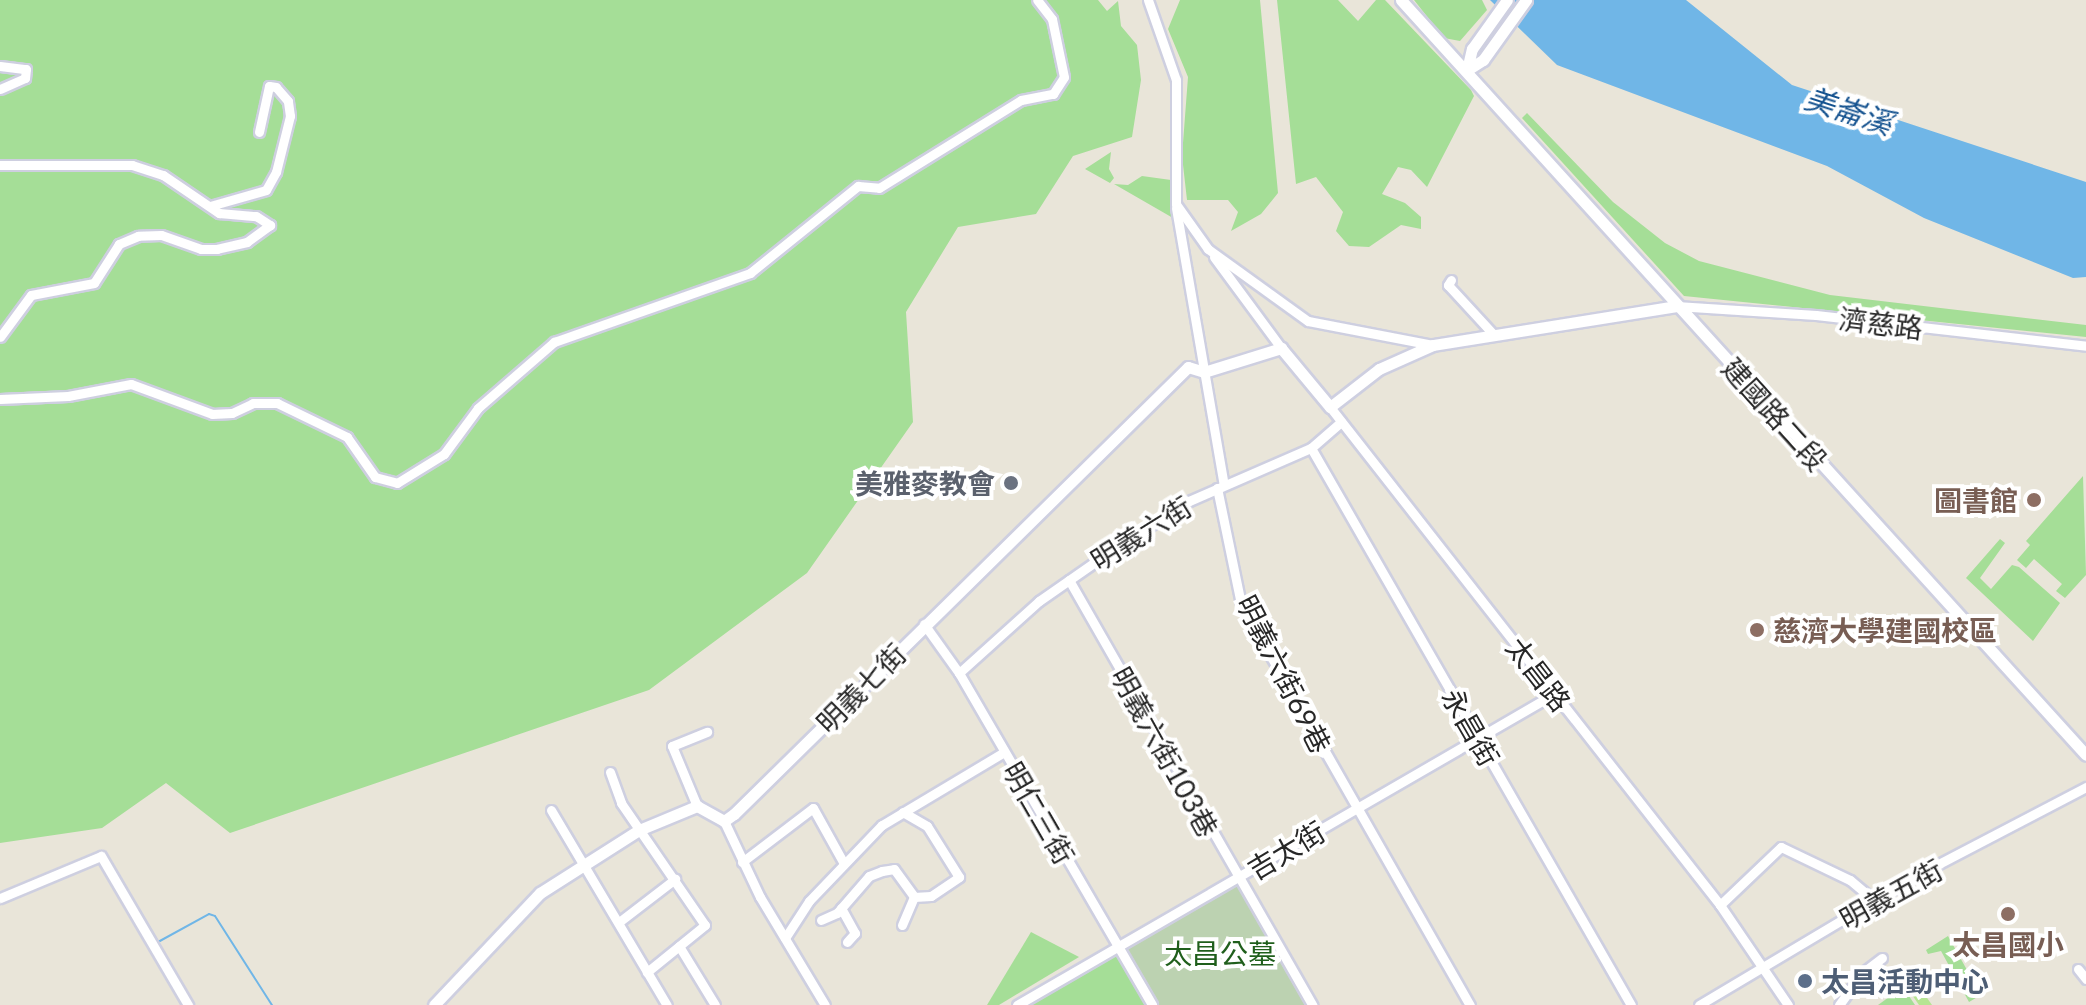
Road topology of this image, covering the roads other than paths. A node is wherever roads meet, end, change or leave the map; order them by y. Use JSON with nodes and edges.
{"nodes":[{"id":1,"x":1037,"y":0,"type":"edge"},
{"id":2,"x":1148,"y":0,"type":"edge"},
{"id":3,"x":1401,"y":0,"type":"edge"},
{"id":4,"x":1507,"y":0,"type":"edge"},
{"id":5,"x":1526,"y":0,"type":"edge"},
{"id":6,"x":0,"y":66,"type":"edge"},
{"id":7,"x":1467,"y":70,"type":"junction"},
{"id":8,"x":0,"y":89,"type":"edge"},
{"id":9,"x":259,"y":132,"type":"dead end"},
{"id":10,"x":0,"y":165,"type":"edge"},
{"id":11,"x":1176,"y":204,"type":"junction"},
{"id":12,"x":210,"y":206,"type":"junction"},
{"id":13,"x":1208,"y":249,"type":"junction"},
{"id":14,"x":1451,"y":280,"type":"dead end"},
{"id":15,"x":1676,"y":306,"type":"junction"},
{"id":16,"x":1493,"y":334,"type":"junction"},
{"id":17,"x":0,"y":337,"type":"edge"},
{"id":18,"x":1433,"y":345,"type":"junction"},
{"id":19,"x":2086,"y":346,"type":"edge"},
{"id":20,"x":1281,"y":348,"type":"junction"},
{"id":21,"x":1204,"y":372,"type":"junction"},
{"id":22,"x":0,"y":399,"type":"edge"},
{"id":23,"x":1330,"y":407,"type":"junction"},
{"id":24,"x":1341,"y":422,"type":"junction"},
{"id":25,"x":1311,"y":448,"type":"junction"},
{"id":26,"x":1221,"y":486,"type":"junction"},
{"id":27,"x":1069,"y":580,"type":"junction"},
{"id":28,"x":924,"y":624,"type":"junction"},
{"id":29,"x":959,"y":673,"type":"junction"},
{"id":30,"x":1554,"y":694,"type":"junction"},
{"id":31,"x":707,"y":732,"type":"dead end"},
{"id":32,"x":1479,"y":739,"type":"junction"},
{"id":33,"x":1004,"y":752,"type":"junction"},
{"id":34,"x":2086,"y":755,"type":"edge"},
{"id":35,"x":610,"y":772,"type":"dead end"},
{"id":36,"x":2086,"y":787,"type":"edge"},
{"id":37,"x":697,"y":806,"type":"junction"},
{"id":38,"x":1356,"y":809,"type":"junction"},
{"id":39,"x":551,"y":810,"type":"dead end"},
{"id":40,"x":903,"y":812,"type":"junction"},
{"id":41,"x":724,"y":821,"type":"junction"},
{"id":42,"x":639,"y":830,"type":"junction"},
{"id":43,"x":742,"y":862,"type":"junction"},
{"id":44,"x":843,"y":862,"type":"junction"},
{"id":45,"x":587,"y":867,"type":"junction"},
{"id":46,"x":675,"y":879,"type":"junction"},
{"id":47,"x":1236,"y":879,"type":"junction"},
{"id":48,"x":914,"y":897,"type":"junction"},
{"id":49,"x":0,"y":898,"type":"edge"},
{"id":50,"x":1876,"y":902,"type":"junction"},
{"id":51,"x":1720,"y":905,"type":"junction"},
{"id":52,"x":841,"y":908,"type":"junction"},
{"id":53,"x":821,"y":920,"type":"dead end"},
{"id":54,"x":619,"y":922,"type":"junction"},
{"id":55,"x":902,"y":925,"type":"dead end"},
{"id":56,"x":785,"y":938,"type":"junction"},
{"id":57,"x":847,"y":942,"type":"dead end"},
{"id":58,"x":679,"y":946,"type":"junction"},
{"id":59,"x":1118,"y":947,"type":"junction"},
{"id":60,"x":1882,"y":958,"type":"dead end"},
{"id":61,"x":1765,"y":966,"type":"junction"},
{"id":62,"x":2078,"y":969,"type":"dead end"},
{"id":63,"x":647,"y":972,"type":"junction"},
{"id":64,"x":2086,"y":979,"type":"edge"},
{"id":65,"x":188,"y":1005,"type":"edge"},
{"id":66,"x":434,"y":1005,"type":"edge"},
{"id":67,"x":667,"y":1005,"type":"edge"},
{"id":68,"x":715,"y":1005,"type":"edge"},
{"id":69,"x":825,"y":1005,"type":"edge"},
{"id":70,"x":1017,"y":1005,"type":"edge"},
{"id":71,"x":1152,"y":1005,"type":"edge"},
{"id":72,"x":1312,"y":1005,"type":"edge"},
{"id":73,"x":1470,"y":1005,"type":"edge"},
{"id":74,"x":1631,"y":1005,"type":"edge"},
{"id":75,"x":1699,"y":1005,"type":"edge"},
{"id":76,"x":1788,"y":1005,"type":"edge"},
{"id":77,"x":1839,"y":1005,"type":"edge"}],
"edges":[{"from":1,"to":22,"type":"street"},
{"from":2,"to":11,"type":"street","name":"明義六街69巷"},
{"from":3,"to":7,"type":"street","name":"建國路二段"},
{"from":4,"to":7,"type":"street"},
{"from":5,"to":7,"type":"street"},
{"from":6,"to":8,"type":"street"},
{"from":7,"to":15,"type":"street","name":"建國路二段"},
{"from":9,"to":12,"type":"street"},
{"from":10,"to":12,"type":"street"},
{"from":11,"to":13,"type":"street"},
{"from":11,"to":21,"type":"street","name":"明義六街69巷"},
{"from":12,"to":17,"type":"street"},
{"from":13,"to":18,"type":"street"},
{"from":13,"to":20,"type":"street"},
{"from":14,"to":16,"type":"street"},
{"from":15,"to":16,"type":"street"},
{"from":15,"to":19,"type":"street","name":"濟慈路"},
{"from":15,"to":34,"type":"street","name":"建國路二段"},
{"from":16,"to":18,"type":"street"},
{"from":18,"to":23,"type":"street"},
{"from":20,"to":21,"type":"street","name":"明義七街"},
{"from":20,"to":23,"type":"street","name":"太昌路"},
{"from":21,"to":26,"type":"street","name":"明義六街69巷"},
{"from":21,"to":28,"type":"street","name":"明義七街"},
{"from":23,"to":24,"type":"street","name":"太昌路"},
{"from":24,"to":25,"type":"street","name":"明義六街"},
{"from":24,"to":30,"type":"street","name":"太昌路"},
{"from":25,"to":26,"type":"street","name":"明義六街"},
{"from":25,"to":32,"type":"street","name":"永昌街"},
{"from":26,"to":27,"type":"street","name":"明義六街"},
{"from":26,"to":38,"type":"street","name":"明義六街69巷"},
{"from":27,"to":29,"type":"street","name":"明義六街"},
{"from":27,"to":47,"type":"street","name":"明義六街103巷"},
{"from":28,"to":29,"type":"street","name":"明仁三街"},
{"from":28,"to":41,"type":"street","name":"明義七街"},
{"from":29,"to":33,"type":"street","name":"明仁三街"},
{"from":30,"to":32,"type":"street","name":"吉太街"},
{"from":30,"to":51,"type":"street","name":"太昌路"},
{"from":31,"to":37,"type":"street"},
{"from":32,"to":38,"type":"street","name":"吉太街"},
{"from":32,"to":74,"type":"street","name":"永昌街"},
{"from":33,"to":40,"type":"street"},
{"from":33,"to":59,"type":"street","name":"明仁三街"},
{"from":35,"to":42,"type":"street"},
{"from":36,"to":50,"type":"street","name":"明義五街"},
{"from":37,"to":41,"type":"street"},
{"from":37,"to":42,"type":"street"},
{"from":38,"to":47,"type":"street","name":"吉太街"},
{"from":38,"to":73,"type":"street","name":"明義六街69巷"},
{"from":39,"to":45,"type":"street"},
{"from":40,"to":44,"type":"street"},
{"from":40,"to":48,"type":"street"},
{"from":41,"to":43,"type":"street"},
{"from":42,"to":45,"type":"street"},
{"from":42,"to":46,"type":"street"},
{"from":43,"to":44,"type":"street"},
{"from":43,"to":56,"type":"street"},
{"from":44,"to":56,"type":"street"},
{"from":45,"to":54,"type":"street"},
{"from":45,"to":66,"type":"street"},
{"from":46,"to":54,"type":"street"},
{"from":46,"to":58,"type":"street"},
{"from":47,"to":59,"type":"street","name":"吉太街"},
{"from":47,"to":72,"type":"street","name":"明義六街103巷"},
{"from":48,"to":52,"type":"street"},
{"from":48,"to":55,"type":"street"},
{"from":49,"to":65,"type":"street"},
{"from":50,"to":51,"type":"street"},
{"from":50,"to":61,"type":"street","name":"明義五街"},
{"from":51,"to":61,"type":"street","name":"太昌路"},
{"from":52,"to":53,"type":"street"},
{"from":52,"to":57,"type":"street"},
{"from":54,"to":63,"type":"street"},
{"from":56,"to":69,"type":"street"},
{"from":58,"to":63,"type":"street"},
{"from":58,"to":68,"type":"street"},
{"from":59,"to":70,"type":"street","name":"吉太街"},
{"from":59,"to":71,"type":"street","name":"明仁三街"},
{"from":60,"to":77,"type":"street"},
{"from":61,"to":75,"type":"street","name":"明義五街"},
{"from":61,"to":76,"type":"street","name":"太昌路"},
{"from":62,"to":64,"type":"street"},
{"from":63,"to":67,"type":"street"}]}
